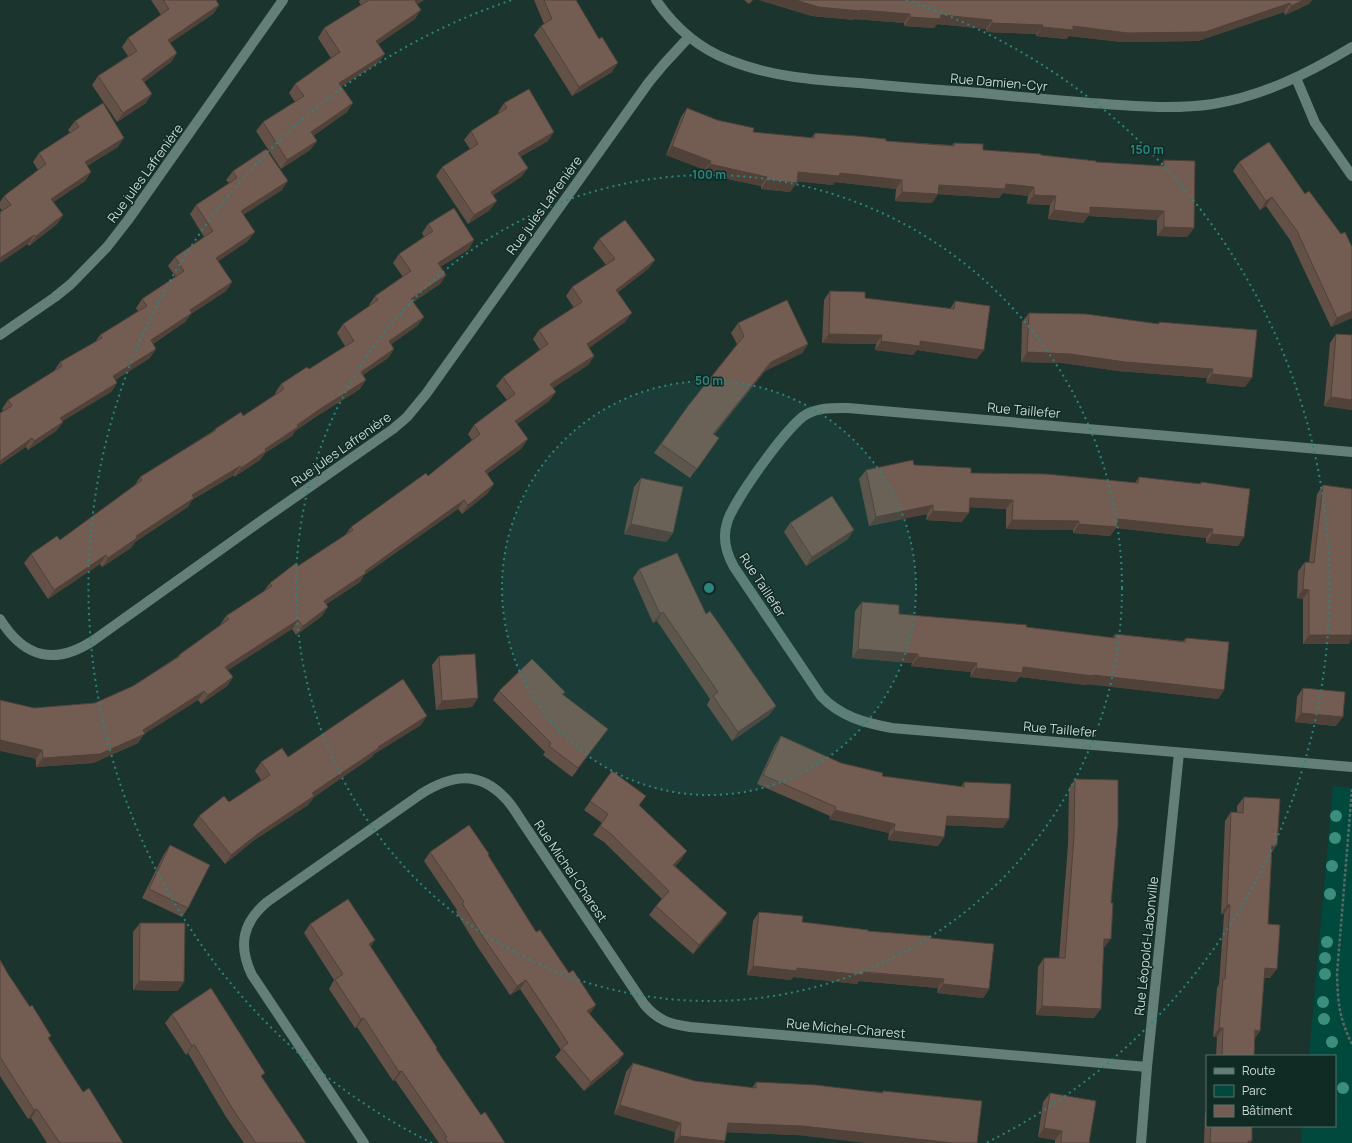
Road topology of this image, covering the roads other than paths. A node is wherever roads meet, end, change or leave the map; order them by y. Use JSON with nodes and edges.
{"nodes":[{"id":1,"x":283,"y":0,"type":"edge"},
{"id":2,"x":656,"y":0,"type":"edge"},
{"id":3,"x":688,"y":38,"type":"junction"},
{"id":4,"x":1352,"y":46,"type":"edge"},
{"id":5,"x":1296,"y":78,"type":"junction"},
{"id":6,"x":1352,"y":176,"type":"edge"},
{"id":7,"x":0,"y":335,"type":"edge"},
{"id":8,"x":1352,"y":452,"type":"edge"},
{"id":9,"x":0,"y":619,"type":"edge"},
{"id":10,"x":1179,"y":752,"type":"junction"},
{"id":11,"x":1352,"y":767,"type":"edge"},
{"id":12,"x":1146,"y":1067,"type":"junction"},
{"id":13,"x":364,"y":1143,"type":"edge"},
{"id":14,"x":1140,"y":1143,"type":"edge"}],
"edges":[{"from":1,"to":7,"type":"street","name":"Rue jules Lafrenière"},
{"from":2,"to":3,"type":"street","name":"Rue Damien-Cyr"},
{"from":3,"to":5,"type":"street","name":"Rue Damien-Cyr"},
{"from":3,"to":9,"type":"street","name":"Rue jules Lafrenière"},
{"from":4,"to":5,"type":"street","name":"Rue Damien-Cyr"},
{"from":5,"to":6,"type":"street"},
{"from":8,"to":10,"type":"street","name":"Rue Taillefer"},
{"from":10,"to":11,"type":"street","name":"Rue Taillefer"},
{"from":10,"to":12,"type":"street","name":"Rue Léopold-Labonville"},
{"from":12,"to":13,"type":"street","name":"Rue Michel-Charest"},
{"from":12,"to":14,"type":"street","name":"Rue Léopold-Labonville"}]}
